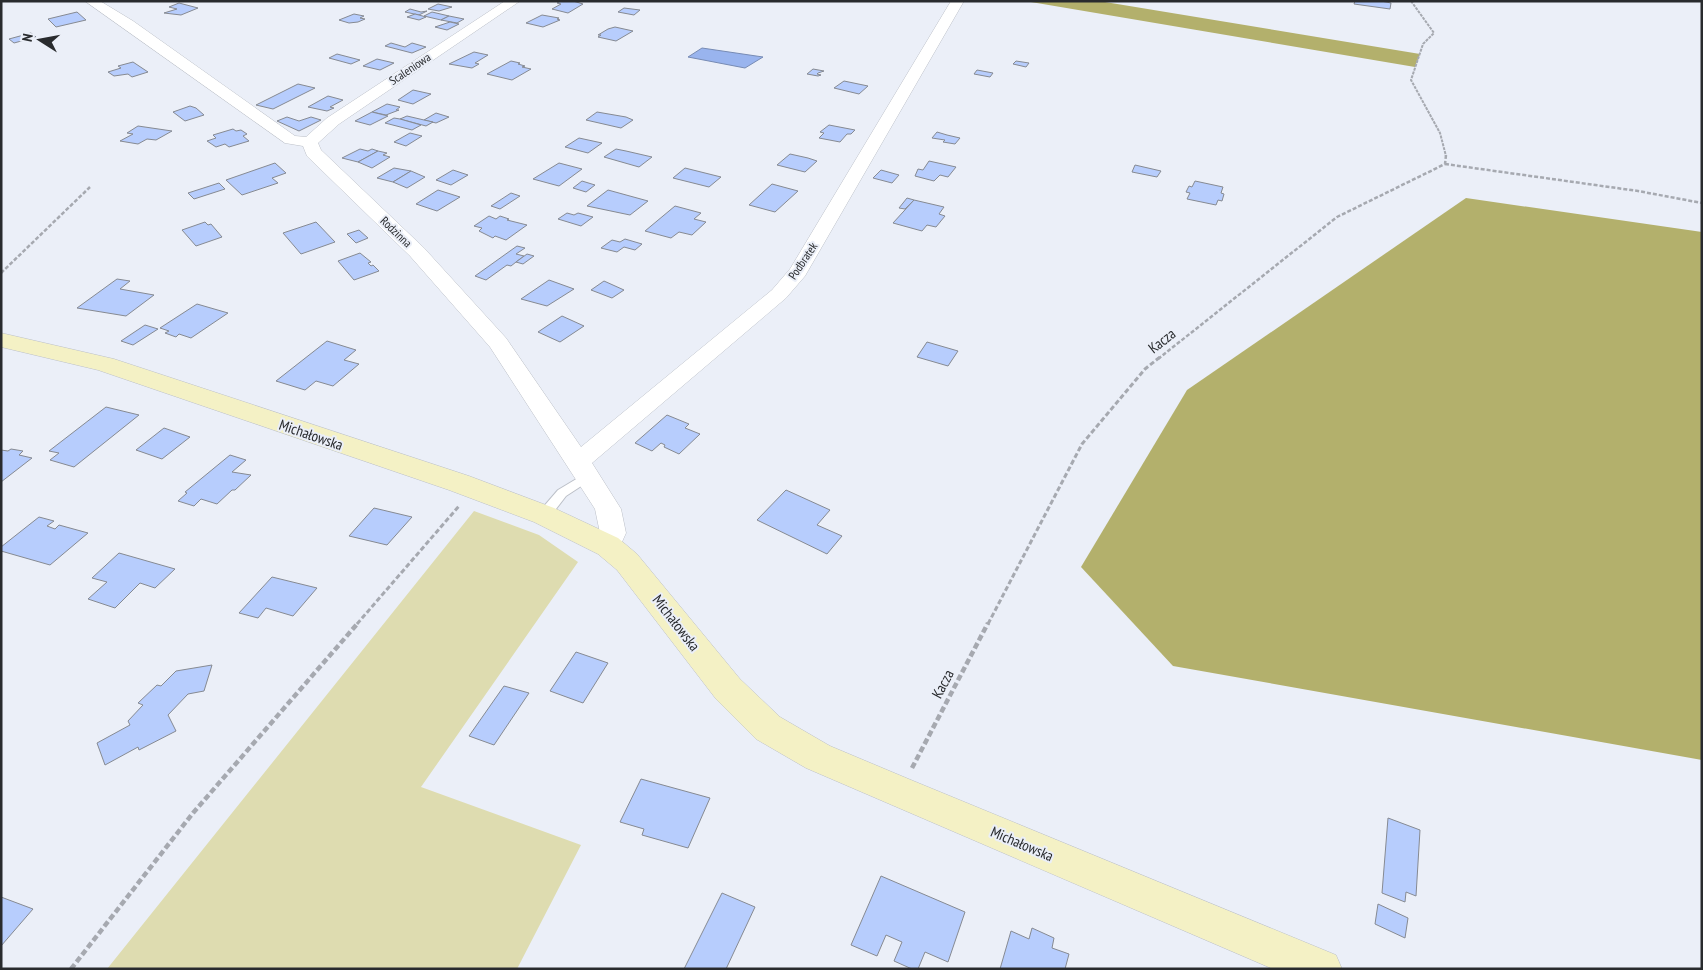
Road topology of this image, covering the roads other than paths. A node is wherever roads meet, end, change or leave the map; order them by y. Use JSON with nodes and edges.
{"nodes":[{"id":1,"x":91,"y":1,"type":"edge"},
{"id":2,"x":514,"y":1,"type":"edge"},
{"id":3,"x":958,"y":1,"type":"edge"},
{"id":4,"x":310,"y":142,"type":"junction"},
{"id":5,"x":1,"y":340,"type":"edge"},
{"id":6,"x":583,"y":469,"type":"junction"},
{"id":7,"x":544,"y":516,"type":"junction"},
{"id":8,"x":608,"y":546,"type":"junction"},
{"id":9,"x":1322,"y":969,"type":"edge"}],
"edges":[{"from":1,"to":4,"type":"street"},
{"from":2,"to":4,"type":"street","name":"Scaleniowa"},
{"from":3,"to":6,"type":"street","name":"Podbratek"},
{"from":4,"to":6,"type":"street","name":"Rodzinna"},
{"from":5,"to":7,"type":"street","name":"Michałowska"},
{"from":6,"to":7,"type":"lane"},
{"from":6,"to":8,"type":"street","name":"Rodzinna"},
{"from":7,"to":8,"type":"street","name":"Michałowska"},
{"from":8,"to":9,"type":"street","name":"Michałowska"}]}
